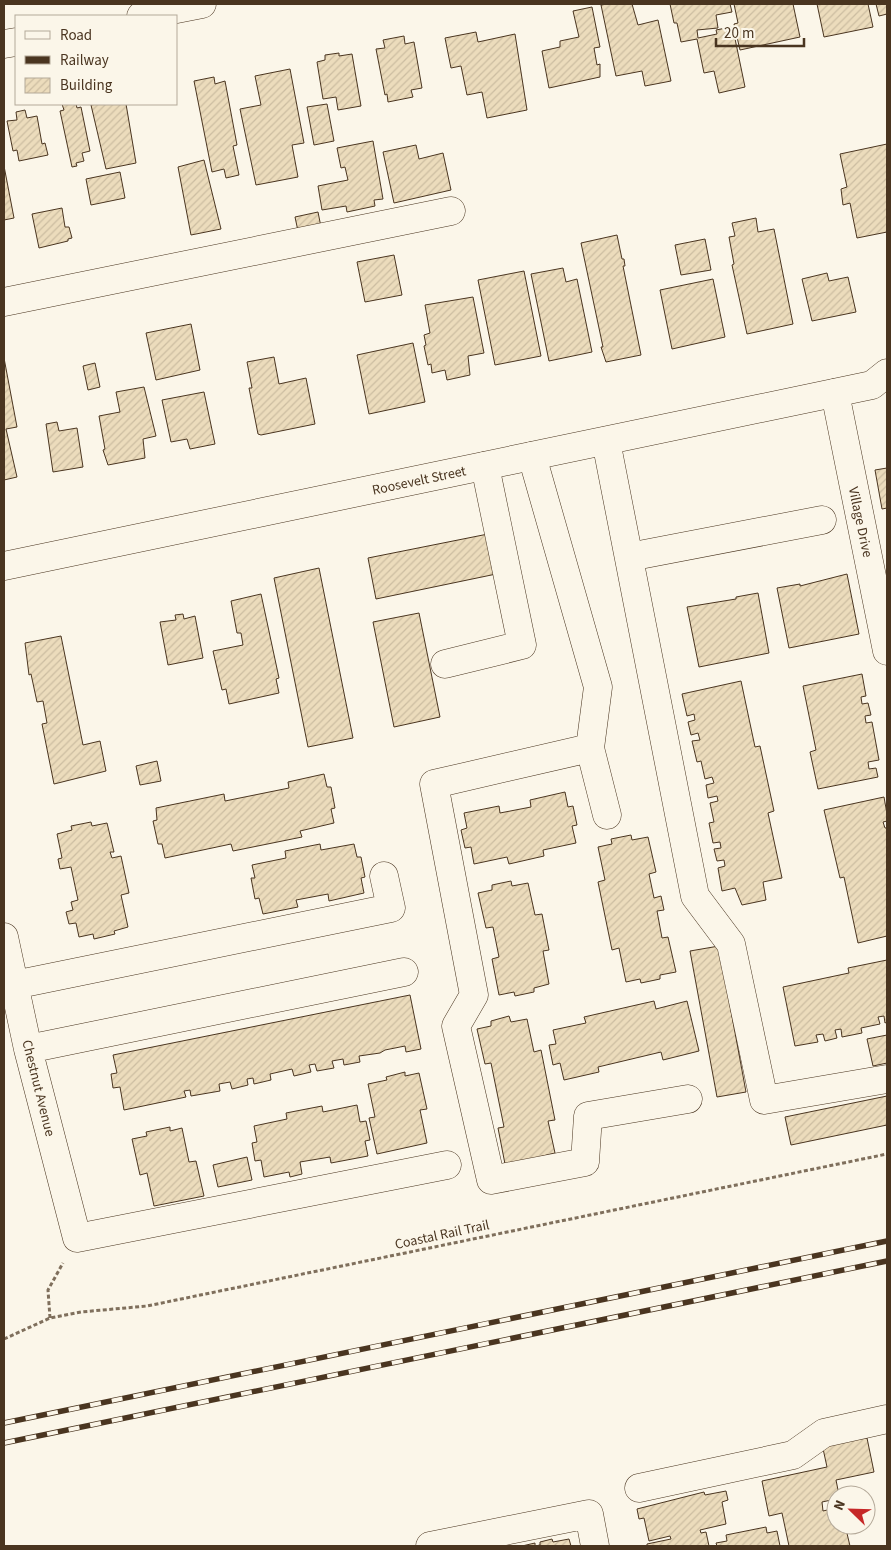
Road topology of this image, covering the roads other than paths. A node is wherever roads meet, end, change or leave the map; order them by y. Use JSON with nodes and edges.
{"nodes":[{"id":1,"x":202,"y":4,"type":"edge"},
{"id":2,"x":146,"y":15,"type":"edge"},
{"id":3,"x":451,"y":211,"type":"dead end"},
{"id":4,"x":4,"y":302,"type":"edge"},
{"id":5,"x":887,"y":372,"type":"edge"},
{"id":6,"x":835,"y":393,"type":"junction"},
{"id":7,"x":606,"y":441,"type":"junction"},
{"id":8,"x":532,"y":456,"type":"junction"},
{"id":9,"x":485,"y":466,"type":"junction"},
{"id":10,"x":822,"y":520,"type":"dead end"},
{"id":11,"x":876,"y":540,"type":"edge"},
{"id":12,"x":629,"y":557,"type":"junction"},
{"id":13,"x":4,"y":566,"type":"edge"},
{"id":14,"x":887,"y":651,"type":"edge"},
{"id":15,"x":445,"y":664,"type":"dead end"},
{"id":16,"x":590,"y":748,"type":"junction"},
{"id":17,"x":606,"y":815,"type":"dead end"},
{"id":18,"x":384,"y":876,"type":"dead end"},
{"id":19,"x":4,"y":937,"type":"edge"},
{"id":20,"x":404,"y":972,"type":"dead end"},
{"id":21,"x":14,"y":984,"type":"junction"},
{"id":22,"x":28,"y":1049,"type":"junction"},
{"id":23,"x":887,"y":1079,"type":"edge"},
{"id":24,"x":688,"y":1099,"type":"dead end"},
{"id":25,"x":447,"y":1165,"type":"dead end"},
{"id":26,"x":887,"y":1419,"type":"edge"},
{"id":27,"x":640,"y":1488,"type":"dead end"},
{"id":28,"x":430,"y":1546,"type":"edge"},
{"id":29,"x":595,"y":1546,"type":"edge"}],
"edges":[{"from":1,"to":2,"type":"main road"},
{"from":3,"to":4,"type":"main road"},
{"from":5,"to":6,"type":"main road","name":"Roosevelt Street"},
{"from":6,"to":7,"type":"main road","name":"Roosevelt Street"},
{"from":6,"to":11,"type":"main road","name":"Village Drive"},
{"from":7,"to":8,"type":"main road","name":"Roosevelt Street"},
{"from":7,"to":12,"type":"main road"},
{"from":8,"to":9,"type":"main road","name":"Roosevelt Street"},
{"from":8,"to":16,"type":"main road"},
{"from":9,"to":13,"type":"main road","name":"Roosevelt Street"},
{"from":9,"to":15,"type":"main road"},
{"from":10,"to":12,"type":"main road"},
{"from":11,"to":14,"type":"main road","name":"Village Drive"},
{"from":12,"to":23,"type":"main road"},
{"from":16,"to":17,"type":"main road"},
{"from":16,"to":24,"type":"main road"},
{"from":18,"to":21,"type":"main road"},
{"from":19,"to":21,"type":"main road","name":"Chestnut Avenue"},
{"from":20,"to":22,"type":"main road"},
{"from":21,"to":22,"type":"main road","name":"Chestnut Avenue"},
{"from":22,"to":25,"type":"main road","name":"Chestnut Avenue"},
{"from":26,"to":27,"type":"main road"},
{"from":28,"to":29,"type":"main road"}]}
